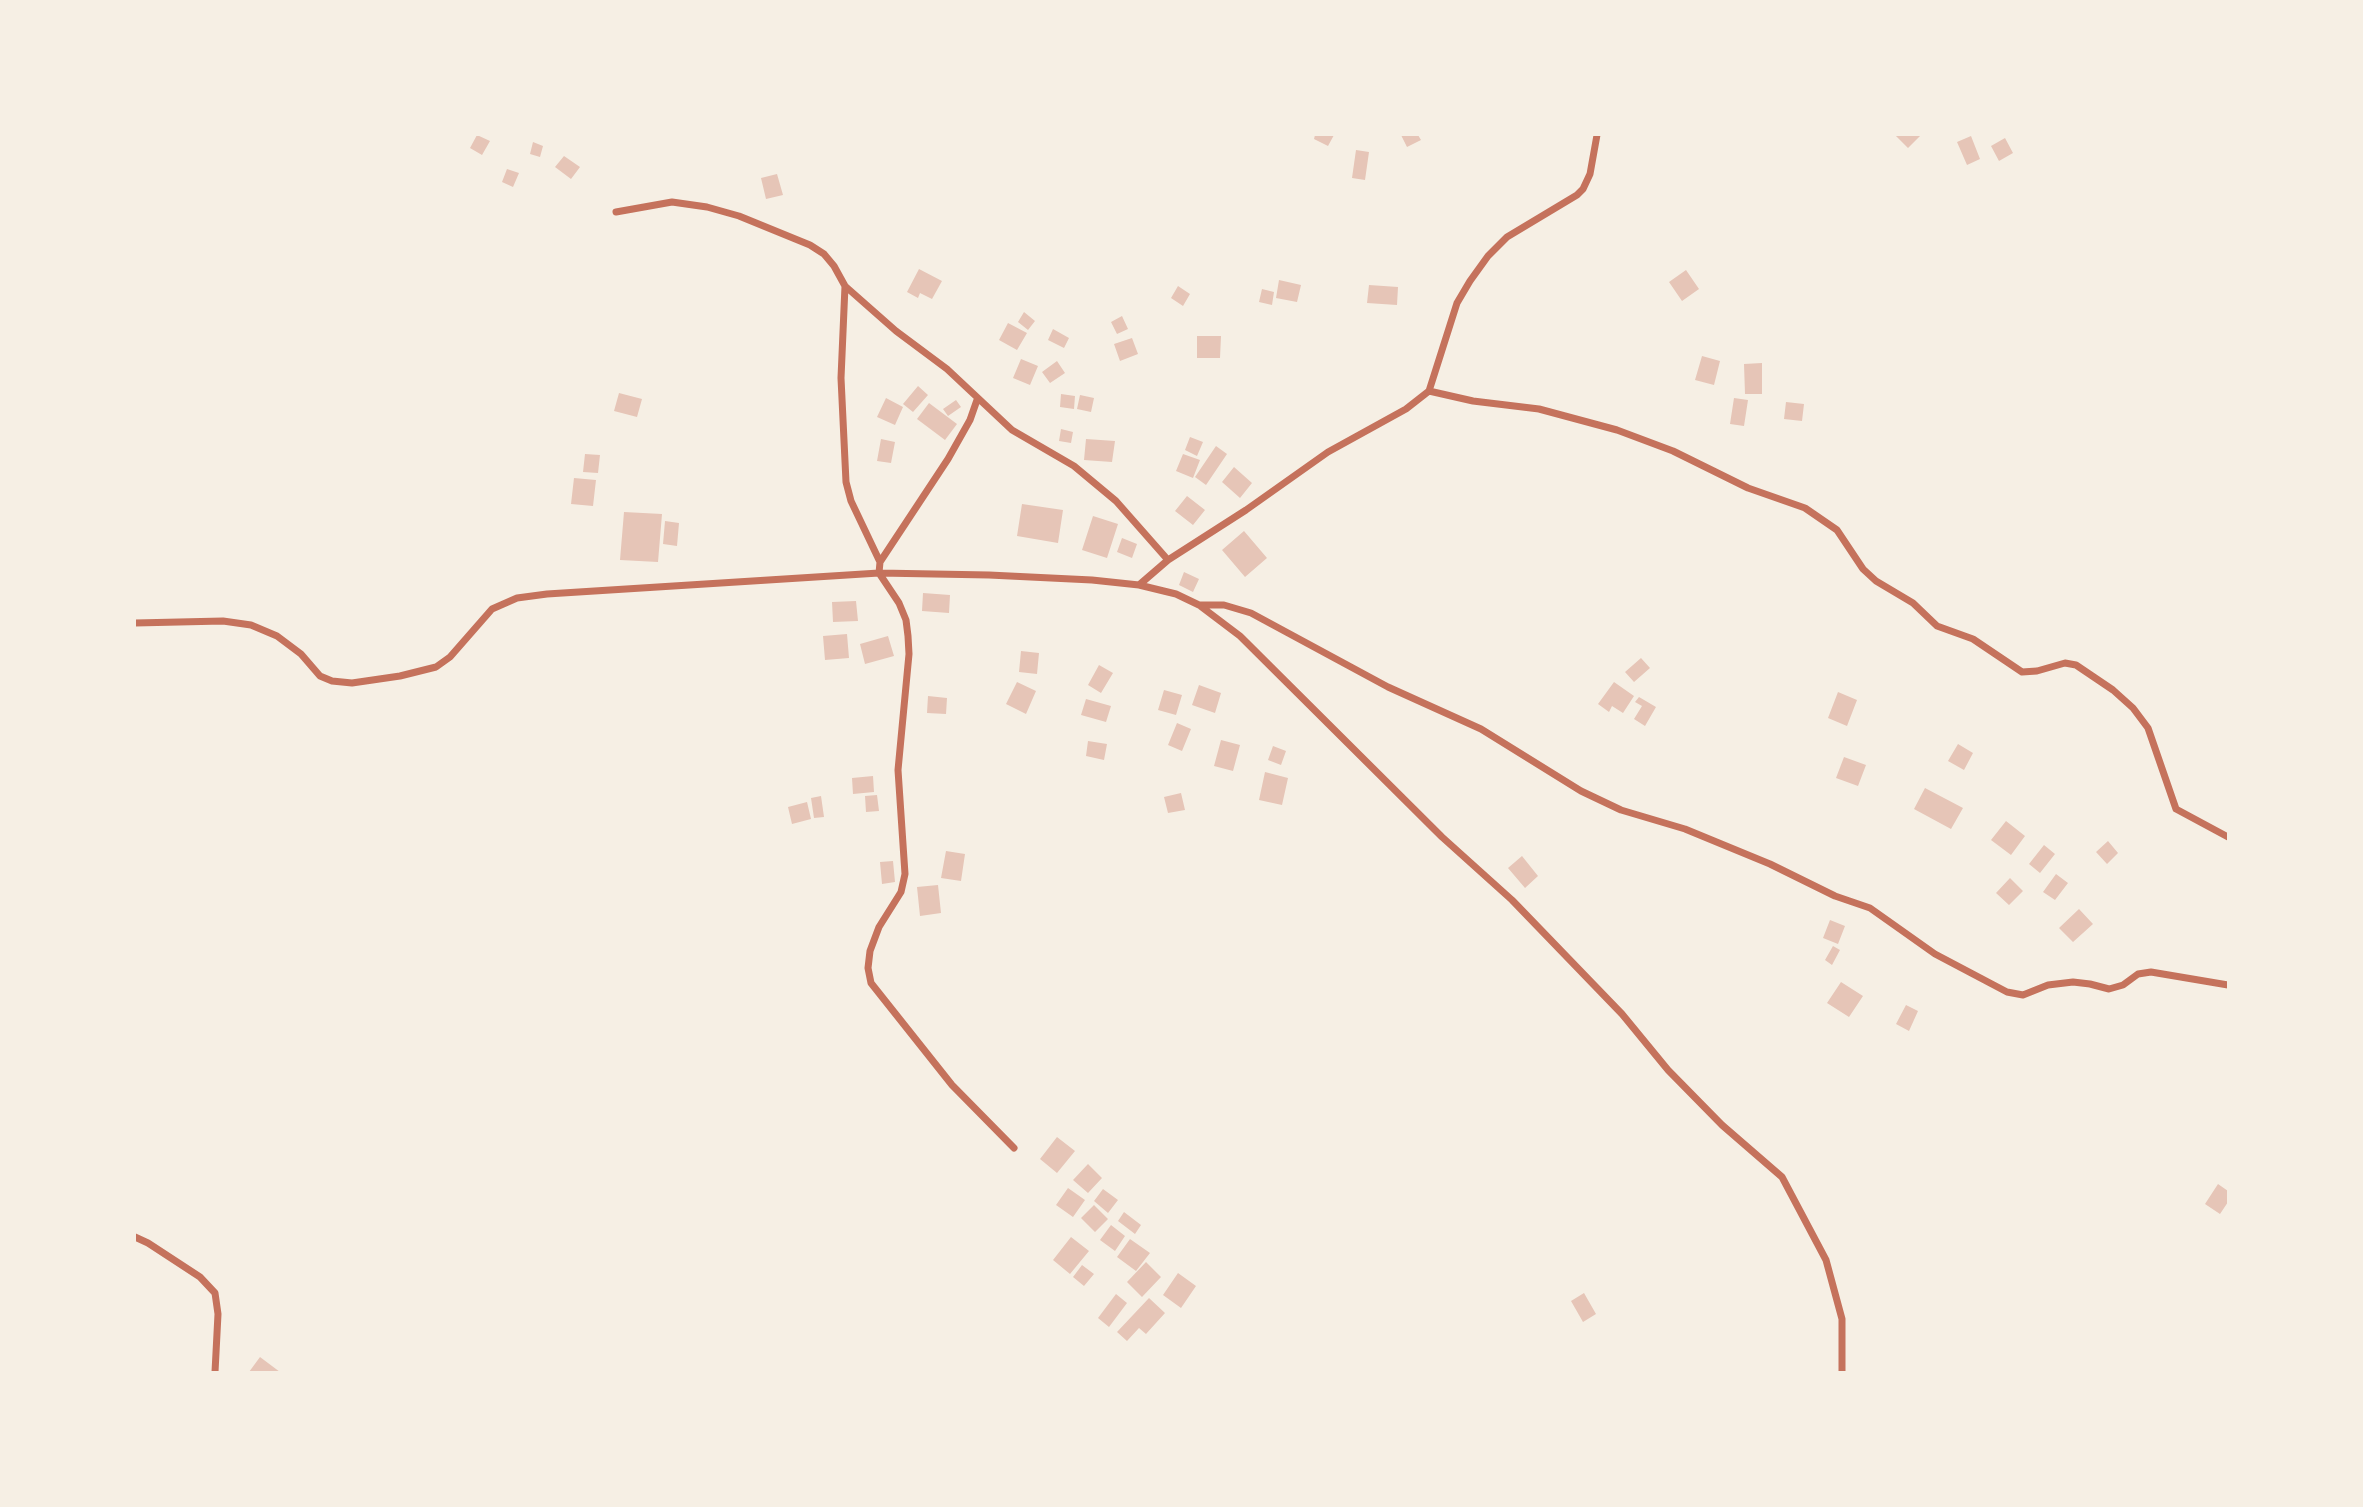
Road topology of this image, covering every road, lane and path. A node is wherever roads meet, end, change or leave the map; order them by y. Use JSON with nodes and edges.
{"nodes":[{"id":1,"x":1597,"y":135,"type":"edge"},
{"id":2,"x":616,"y":212,"type":"dead end"},
{"id":3,"x":845,"y":286,"type":"junction"},
{"id":4,"x":1429,"y":391,"type":"junction"},
{"id":5,"x":977,"y":400,"type":"junction"},
{"id":6,"x":1168,"y":560,"type":"junction"},
{"id":7,"x":880,"y":562,"type":"junction"},
{"id":8,"x":879,"y":573,"type":"junction"},
{"id":9,"x":1139,"y":585,"type":"junction"},
{"id":10,"x":1199,"y":605,"type":"junction"},
{"id":11,"x":135,"y":623,"type":"edge"},
{"id":12,"x":2228,"y":837,"type":"edge"},
{"id":13,"x":2228,"y":985,"type":"edge"},
{"id":14,"x":1014,"y":1149,"type":"dead end"},
{"id":15,"x":135,"y":1237,"type":"edge"},
{"id":16,"x":215,"y":1372,"type":"edge"},
{"id":17,"x":1842,"y":1372,"type":"edge"}],
"edges":[{"from":1,"to":4,"type":"street"},
{"from":2,"to":3,"type":"street"},
{"from":3,"to":5,"type":"street"},
{"from":3,"to":7,"type":"street"},
{"from":4,"to":6,"type":"street"},
{"from":4,"to":12,"type":"street"},
{"from":5,"to":6,"type":"street"},
{"from":5,"to":7,"type":"street"},
{"from":6,"to":9,"type":"street"},
{"from":7,"to":8,"type":"street"},
{"from":8,"to":9,"type":"street"},
{"from":8,"to":11,"type":"street"},
{"from":8,"to":14,"type":"street"},
{"from":9,"to":10,"type":"street"},
{"from":10,"to":13,"type":"street"},
{"from":10,"to":17,"type":"street"},
{"from":15,"to":16,"type":"street"}]}
